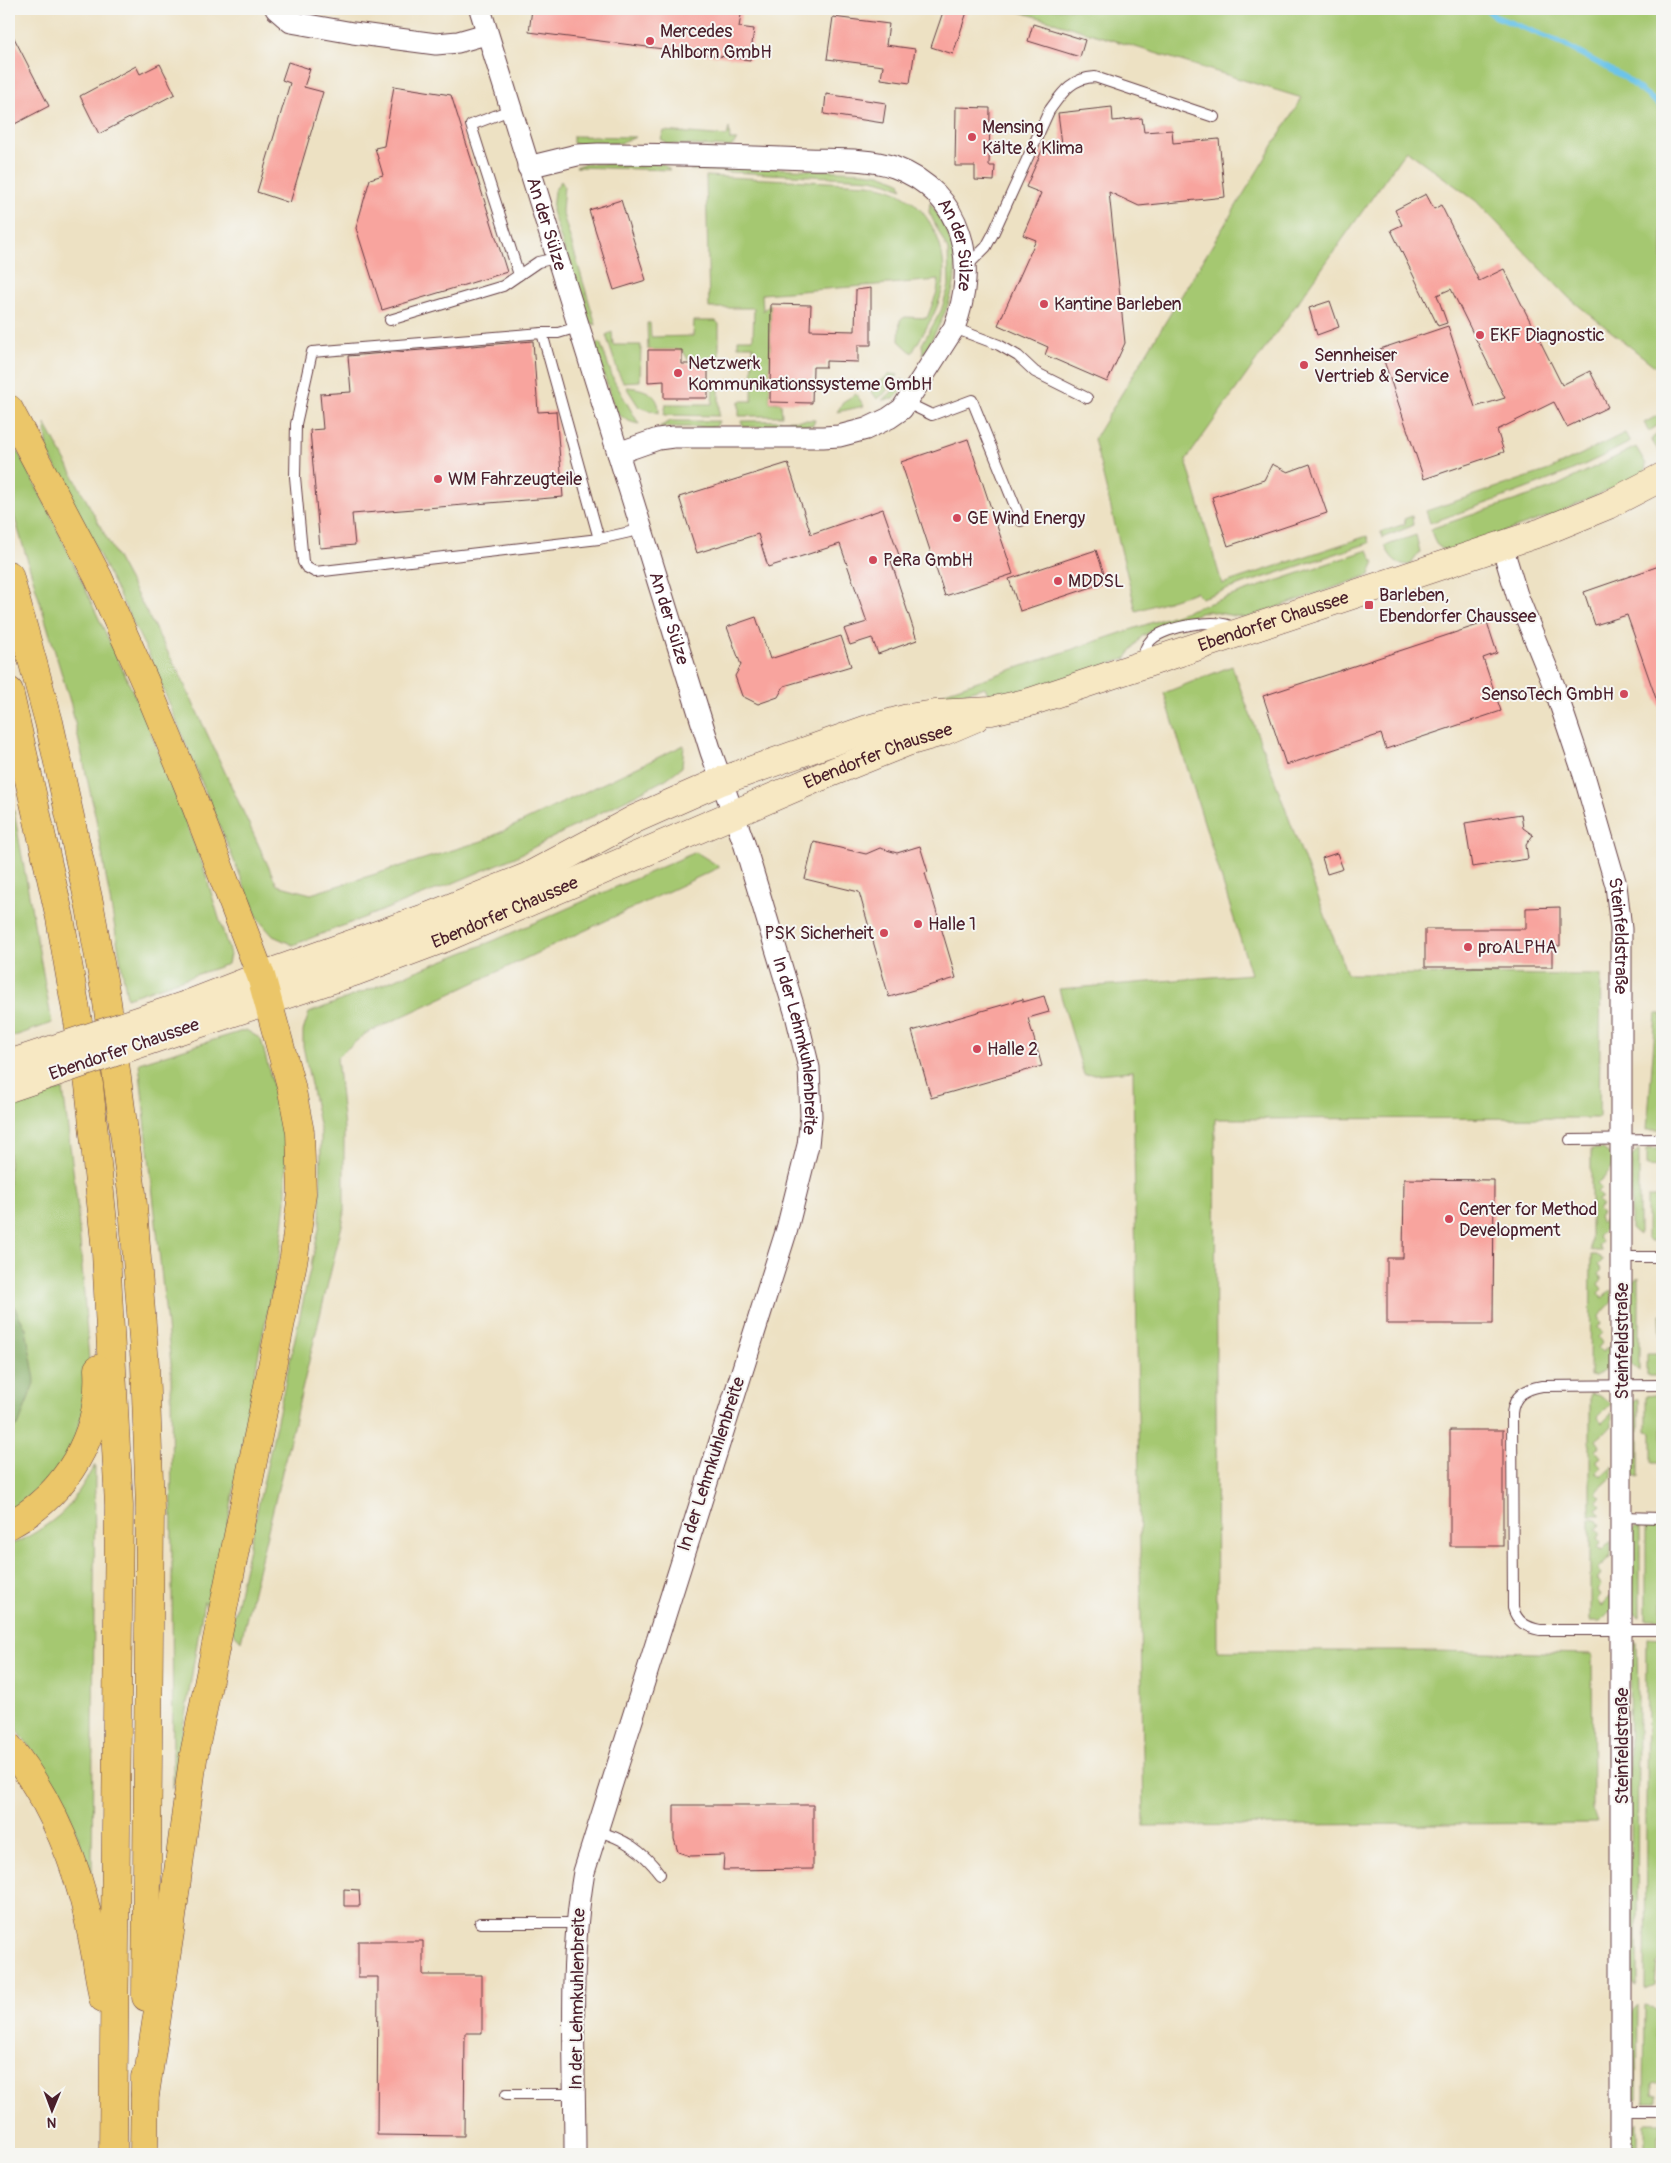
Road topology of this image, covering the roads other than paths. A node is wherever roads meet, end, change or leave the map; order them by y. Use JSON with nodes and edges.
{"nodes":[{"id":1,"x":276,"y":9,"type":"edge"},
{"id":2,"x":480,"y":9,"type":"edge"},
{"id":3,"x":486,"y":34,"type":"junction"},
{"id":4,"x":510,"y":110,"type":"junction"},
{"id":5,"x":1214,"y":117,"type":"dead end"},
{"id":6,"x":528,"y":167,"type":"junction"},
{"id":7,"x":556,"y":258,"type":"junction"},
{"id":8,"x":967,"y":266,"type":"junction"},
{"id":9,"x":519,"y":275,"type":"junction"},
{"id":10,"x":390,"y":320,"type":"dead end"},
{"id":11,"x":578,"y":327,"type":"junction"},
{"id":12,"x":954,"y":328,"type":"junction"},
{"id":13,"x":542,"y":333,"type":"junction"},
{"id":14,"x":1087,"y":398,"type":"dead end"},
{"id":15,"x":907,"y":403,"type":"junction"},
{"id":16,"x":9,"y":409,"type":"edge"},
{"id":17,"x":618,"y":453,"type":"junction"},
{"id":18,"x":1662,"y":477,"type":"edge"},
{"id":19,"x":1021,"y":521,"type":"dead end"},
{"id":20,"x":643,"y":529,"type":"junction"},
{"id":21,"x":598,"y":539,"type":"junction"},
{"id":22,"x":1502,"y":546,"type":"junction"},
{"id":23,"x":9,"y":574,"type":"edge"},
{"id":24,"x":9,"y":691,"type":"edge"},
{"id":25,"x":991,"y":711,"type":"junction"},
{"id":26,"x":721,"y":781,"type":"junction"},
{"id":27,"x":734,"y":814,"type":"junction"},
{"id":28,"x":265,"y":988,"type":"junction"},
{"id":29,"x":187,"y":1016,"type":"junction"},
{"id":30,"x":9,"y":1064,"type":"edge"},
{"id":31,"x":9,"y":1088,"type":"edge"},
{"id":32,"x":1662,"y":1139,"type":"edge"},
{"id":33,"x":1570,"y":1140,"type":"dead end"},
{"id":34,"x":1622,"y":1140,"type":"junction"},
{"id":35,"x":106,"y":1252,"type":"junction"},
{"id":36,"x":1622,"y":1257,"type":"junction"},
{"id":37,"x":1662,"y":1257,"type":"edge"},
{"id":38,"x":1622,"y":1384,"type":"junction"},
{"id":39,"x":1662,"y":1385,"type":"edge"},
{"id":40,"x":1622,"y":1517,"type":"junction"},
{"id":41,"x":1662,"y":1518,"type":"edge"},
{"id":42,"x":9,"y":1525,"type":"edge"},
{"id":43,"x":1622,"y":1629,"type":"junction"},
{"id":44,"x":1662,"y":1630,"type":"edge"},
{"id":45,"x":9,"y":1747,"type":"edge"},
{"id":46,"x":596,"y":1831,"type":"junction"},
{"id":47,"x":660,"y":1874,"type":"dead end"},
{"id":48,"x":480,"y":1923,"type":"dead end"},
{"id":49,"x":576,"y":1923,"type":"junction"},
{"id":50,"x":114,"y":2054,"type":"junction"},
{"id":51,"x":506,"y":2094,"type":"dead end"},
{"id":52,"x":575,"y":2094,"type":"junction"},
{"id":53,"x":145,"y":2095,"type":"junction"},
{"id":54,"x":1621,"y":2112,"type":"junction"},
{"id":55,"x":1662,"y":2112,"type":"edge"},
{"id":56,"x":113,"y":2154,"type":"edge"},
{"id":57,"x":144,"y":2154,"type":"edge"},
{"id":58,"x":575,"y":2154,"type":"edge"},
{"id":59,"x":1621,"y":2154,"type":"edge"}],
"edges":[{"from":1,"to":3,"type":"street"},
{"from":2,"to":3,"type":"street","name":"An der Sülze"},
{"from":3,"to":4,"type":"street","name":"An der Sülze"},
{"from":4,"to":6,"type":"street","name":"An der Sülze"},
{"from":4,"to":9,"type":"lane"},
{"from":5,"to":8,"type":"lane"},
{"from":6,"to":7,"type":"street","name":"An der Sülze"},
{"from":6,"to":8,"type":"street","name":"An der Sülze"},
{"from":7,"to":9,"type":"lane"},
{"from":7,"to":11,"type":"street","name":"An der Sülze"},
{"from":8,"to":12,"type":"street","name":"An der Sülze"},
{"from":9,"to":10,"type":"lane"},
{"from":11,"to":13,"type":"lane"},
{"from":11,"to":17,"type":"street","name":"An der Sülze"},
{"from":12,"to":14,"type":"lane"},
{"from":12,"to":15,"type":"street","name":"An der Sülze"},
{"from":13,"to":21,"type":"lane"},
{"from":13,"to":21,"type":"lane"},
{"from":15,"to":17,"type":"street","name":"An der Sülze"},
{"from":15,"to":19,"type":"lane"},
{"from":16,"to":28,"type":"highway"},
{"from":17,"to":20,"type":"street","name":"An der Sülze"},
{"from":18,"to":22,"type":"main road","name":"Ebendorfer Chaussee"},
{"from":20,"to":21,"type":"lane"},
{"from":20,"to":26,"type":"street","name":"An der Sülze"},
{"from":22,"to":25,"type":"main road","name":"Ebendorfer Chaussee"},
{"from":22,"to":34,"type":"street","name":"Steinfeldstraße"},
{"from":23,"to":53,"type":"highway"},
{"from":24,"to":35,"type":"highway"},
{"from":25,"to":26,"type":"main road","name":"Ebendorfer Chaussee"},
{"from":25,"to":27,"type":"main road","name":"Ebendorfer Chaussee"},
{"from":26,"to":27,"type":"street","name":"In der Lehmkuhlenbreite"},
{"from":26,"to":28,"type":"main road","name":"Ebendorfer Chaussee"},
{"from":27,"to":28,"type":"main road","name":"Ebendorfer Chaussee"},
{"from":27,"to":46,"type":"street","name":"In der Lehmkuhlenbreite"},
{"from":28,"to":29,"type":"main road","name":"Ebendorfer Chaussee"},
{"from":28,"to":53,"type":"highway"},
{"from":29,"to":30,"type":"main road","name":"Ebendorfer Chaussee","bridge":true},
{"from":29,"to":31,"type":"main road","name":"Ebendorfer Chaussee","bridge":true},
{"from":32,"to":34,"type":"lane"},
{"from":33,"to":34,"type":"lane"},
{"from":34,"to":36,"type":"street","name":"Steinfeldstraße"},
{"from":35,"to":42,"type":"highway"},
{"from":35,"to":50,"type":"highway"},
{"from":36,"to":37,"type":"lane"},
{"from":36,"to":38,"type":"street","name":"Steinfeldstraße"},
{"from":38,"to":39,"type":"lane"},
{"from":38,"to":40,"type":"street","name":"Steinfeldstraße"},
{"from":38,"to":43,"type":"lane"},
{"from":40,"to":41,"type":"lane"},
{"from":40,"to":43,"type":"street","name":"Steinfeldstraße"},
{"from":43,"to":44,"type":"lane"},
{"from":43,"to":54,"type":"street","name":"Steinfeldstraße"},
{"from":45,"to":50,"type":"highway"},
{"from":46,"to":47,"type":"lane"},
{"from":46,"to":49,"type":"street","name":"In der Lehmkuhlenbreite"},
{"from":48,"to":49,"type":"lane"},
{"from":49,"to":52,"type":"street","name":"In der Lehmkuhlenbreite"},
{"from":50,"to":56,"type":"highway"},
{"from":51,"to":52,"type":"lane"},
{"from":52,"to":58,"type":"street","name":"In der Lehmkuhlenbreite"},
{"from":53,"to":57,"type":"highway"},
{"from":54,"to":55,"type":"lane"},
{"from":54,"to":59,"type":"street","name":"Steinfeldstraße"}]}
